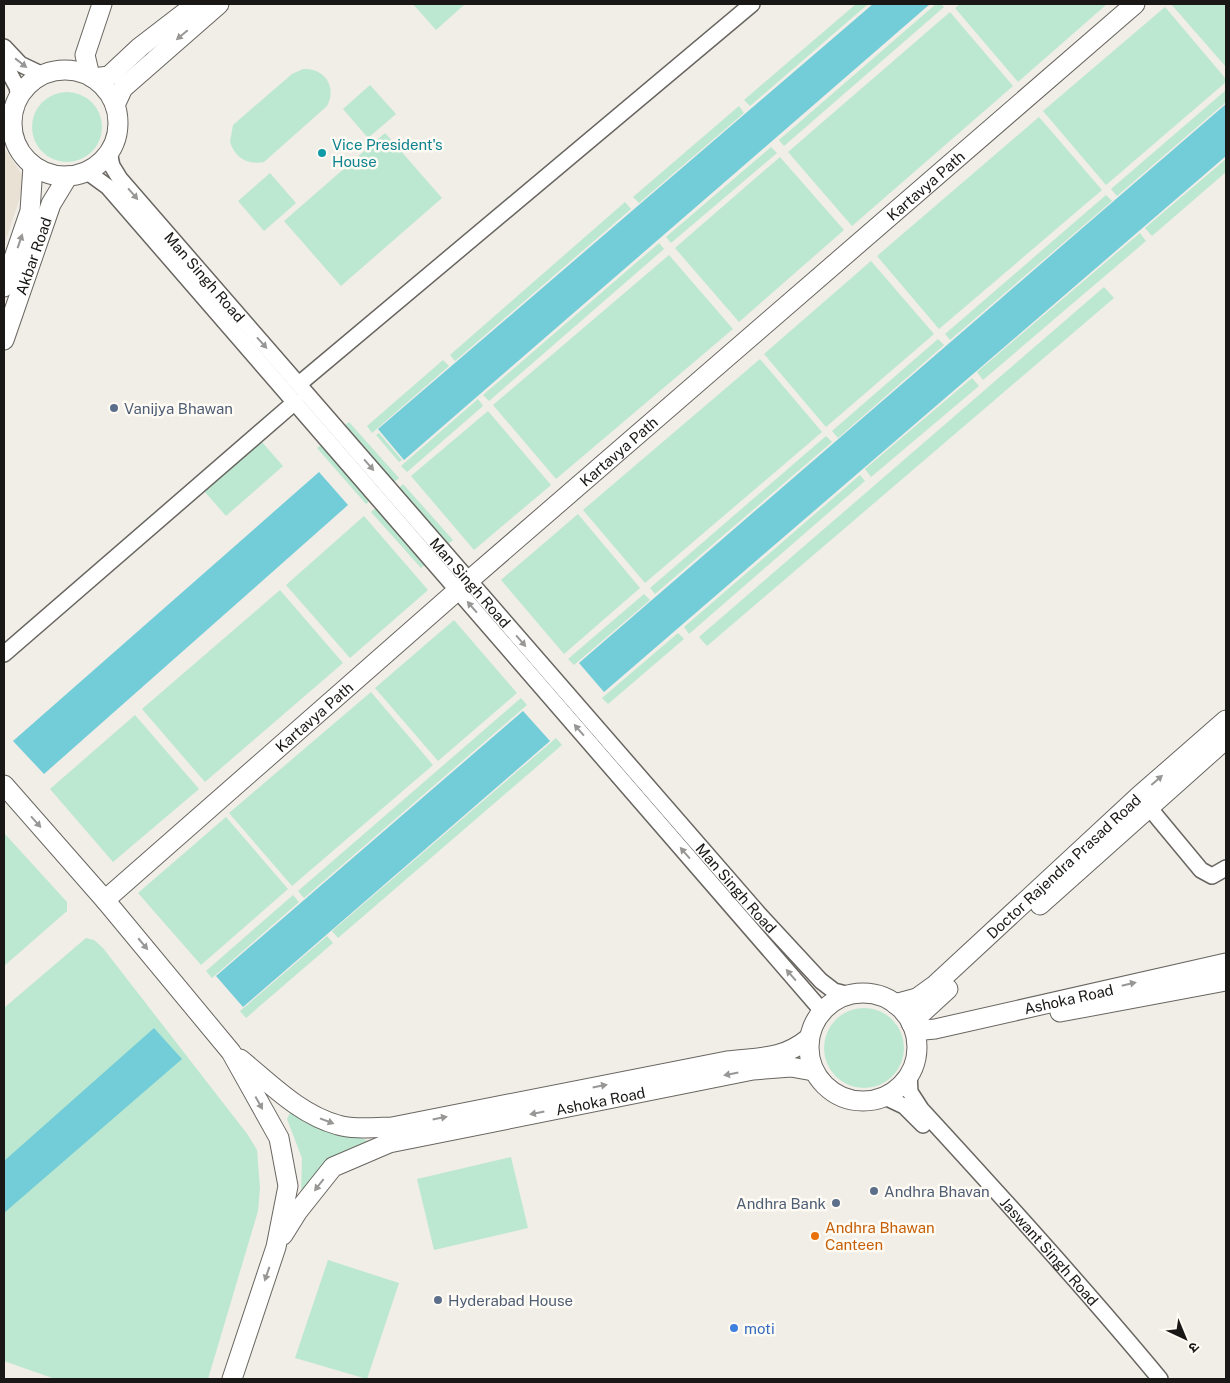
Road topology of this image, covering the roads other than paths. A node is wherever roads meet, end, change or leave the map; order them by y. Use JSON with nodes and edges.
{"nodes":[{"id":1,"x":90,"y":4,"type":"edge"},
{"id":2,"x":102,"y":4,"type":"edge"},
{"id":3,"x":196,"y":4,"type":"edge"},
{"id":4,"x":219,"y":4,"type":"edge"},
{"id":5,"x":752,"y":4,"type":"edge"},
{"id":6,"x":1135,"y":4,"type":"edge"},
{"id":7,"x":4,"y":47,"type":"edge"},
{"id":8,"x":4,"y":63,"type":"edge"},
{"id":9,"x":51,"y":72,"type":"junction"},
{"id":10,"x":92,"y":77,"type":"junction"},
{"id":11,"x":20,"y":95,"type":"junction"},
{"id":12,"x":115,"y":105,"type":"junction"},
{"id":13,"x":109,"y":152,"type":"junction"},
{"id":14,"x":33,"y":166,"type":"junction"},
{"id":15,"x":77,"y":174,"type":"junction"},
{"id":16,"x":4,"y":287,"type":"edge"},
{"id":17,"x":4,"y":340,"type":"edge"},
{"id":18,"x":299,"y":384,"type":"junction"},
{"id":19,"x":295,"y":402,"type":"junction"},
{"id":20,"x":463,"y":586,"type":"junction"},
{"id":21,"x":4,"y":654,"type":"edge"},
{"id":22,"x":1226,"y":720,"type":"edge"},
{"id":23,"x":1226,"y":739,"type":"edge"},
{"id":24,"x":4,"y":785,"type":"edge"},
{"id":25,"x":1144,"y":802,"type":"junction"},
{"id":26,"x":1226,"y":868,"type":"edge"},
{"id":27,"x":106,"y":900,"type":"junction"},
{"id":28,"x":1226,"y":963,"type":"edge"},
{"id":29,"x":1226,"y":981,"type":"edge"},
{"id":30,"x":850,"y":995,"type":"junction"},
{"id":31,"x":895,"y":1004,"type":"junction"},
{"id":32,"x":823,"y":1012,"type":"junction"},
{"id":33,"x":911,"y":1024,"type":"junction"},
{"id":34,"x":809,"y":1038,"type":"junction"},
{"id":35,"x":232,"y":1052,"type":"junction"},
{"id":36,"x":916,"y":1055,"type":"junction"},
{"id":37,"x":814,"y":1071,"type":"junction"},
{"id":38,"x":909,"y":1074,"type":"junction"},
{"id":39,"x":885,"y":1097,"type":"junction"},
{"id":40,"x":391,"y":1135,"type":"junction"},
{"id":41,"x":276,"y":1247,"type":"junction"},
{"id":42,"x":232,"y":1379,"type":"edge"},
{"id":43,"x":1152,"y":1379,"type":"edge"},
{"id":44,"x":1160,"y":1379,"type":"edge"}],
"edges":[{"from":1,"to":9,"type":"main road"},
{"from":2,"to":10,"type":"main road"},
{"from":3,"to":10,"type":"main road"},
{"from":4,"to":12,"type":"main road","one_way":true},
{"from":5,"to":18,"type":"street"},
{"from":6,"to":20,"type":"main road","name":"Kartavya Path"},
{"from":7,"to":9,"type":"street","one_way":true},
{"from":8,"to":11,"type":"street"},
{"from":9,"to":10,"type":"main road"},
{"from":9,"to":11,"type":"main road"},
{"from":10,"to":12,"type":"main road"},
{"from":11,"to":14,"type":"main road"},
{"from":12,"to":13,"type":"main road"},
{"from":13,"to":15,"type":"main road"},
{"from":13,"to":18,"type":"street","name":"Man Singh Road","one_way":true},
{"from":14,"to":15,"type":"main road"},
{"from":16,"to":14,"type":"main road","name":"Akbar Road","one_way":true},
{"from":15,"to":17,"type":"main road","name":"Akbar Road"},
{"from":15,"to":19,"type":"street","name":"Man Singh Road"},
{"from":18,"to":20,"type":"street","name":"Man Singh Road","one_way":true},
{"from":19,"to":20,"type":"street","name":"Man Singh Road"},
{"from":19,"to":21,"type":"street"},
{"from":20,"to":27,"type":"main road","name":"Kartavya Path"},
{"from":20,"to":30,"type":"street","name":"Man Singh Road","one_way":true},
{"from":32,"to":20,"type":"street","name":"Man Singh Road","one_way":true},
{"from":25,"to":22,"type":"main road","name":"Doctor Rajendra Prasad Road","one_way":true},
{"from":23,"to":25,"type":"main road","name":"Doctor Rajendra Prasad Road"},
{"from":24,"to":27,"type":"main road","one_way":true},
{"from":25,"to":26,"type":"street"},
{"from":25,"to":31,"type":"main road","name":"Doctor Rajendra Prasad Road"},
{"from":25,"to":33,"type":"main road","name":"Doctor Rajendra Prasad Road"},
{"from":27,"to":35,"type":"main road","one_way":true},
{"from":33,"to":28,"type":"main road","name":"Ashoka Road","one_way":true},
{"from":29,"to":36,"type":"main road","name":"Ashoka Road"},
{"from":30,"to":31,"type":"main road"},
{"from":30,"to":32,"type":"main road"},
{"from":31,"to":33,"type":"main road"},
{"from":32,"to":34,"type":"main road"},
{"from":33,"to":36,"type":"main road"},
{"from":34,"to":37,"type":"main road"},
{"from":40,"to":34,"type":"main road","name":"Ashoka Road","one_way":true},
{"from":35,"to":40,"type":"main road","one_way":true},
{"from":35,"to":41,"type":"main road","one_way":true},
{"from":36,"to":38,"type":"main road"},
{"from":37,"to":39,"type":"main road"},
{"from":37,"to":40,"type":"main road","name":"Ashoka Road","one_way":true},
{"from":38,"to":39,"type":"main road"},
{"from":38,"to":44,"type":"street","name":"Jaswant Singh Road"},
{"from":39,"to":43,"type":"street","name":"Jaswant Singh Road"},
{"from":40,"to":41,"type":"main road","one_way":true},
{"from":41,"to":42,"type":"main road","one_way":true}]}
